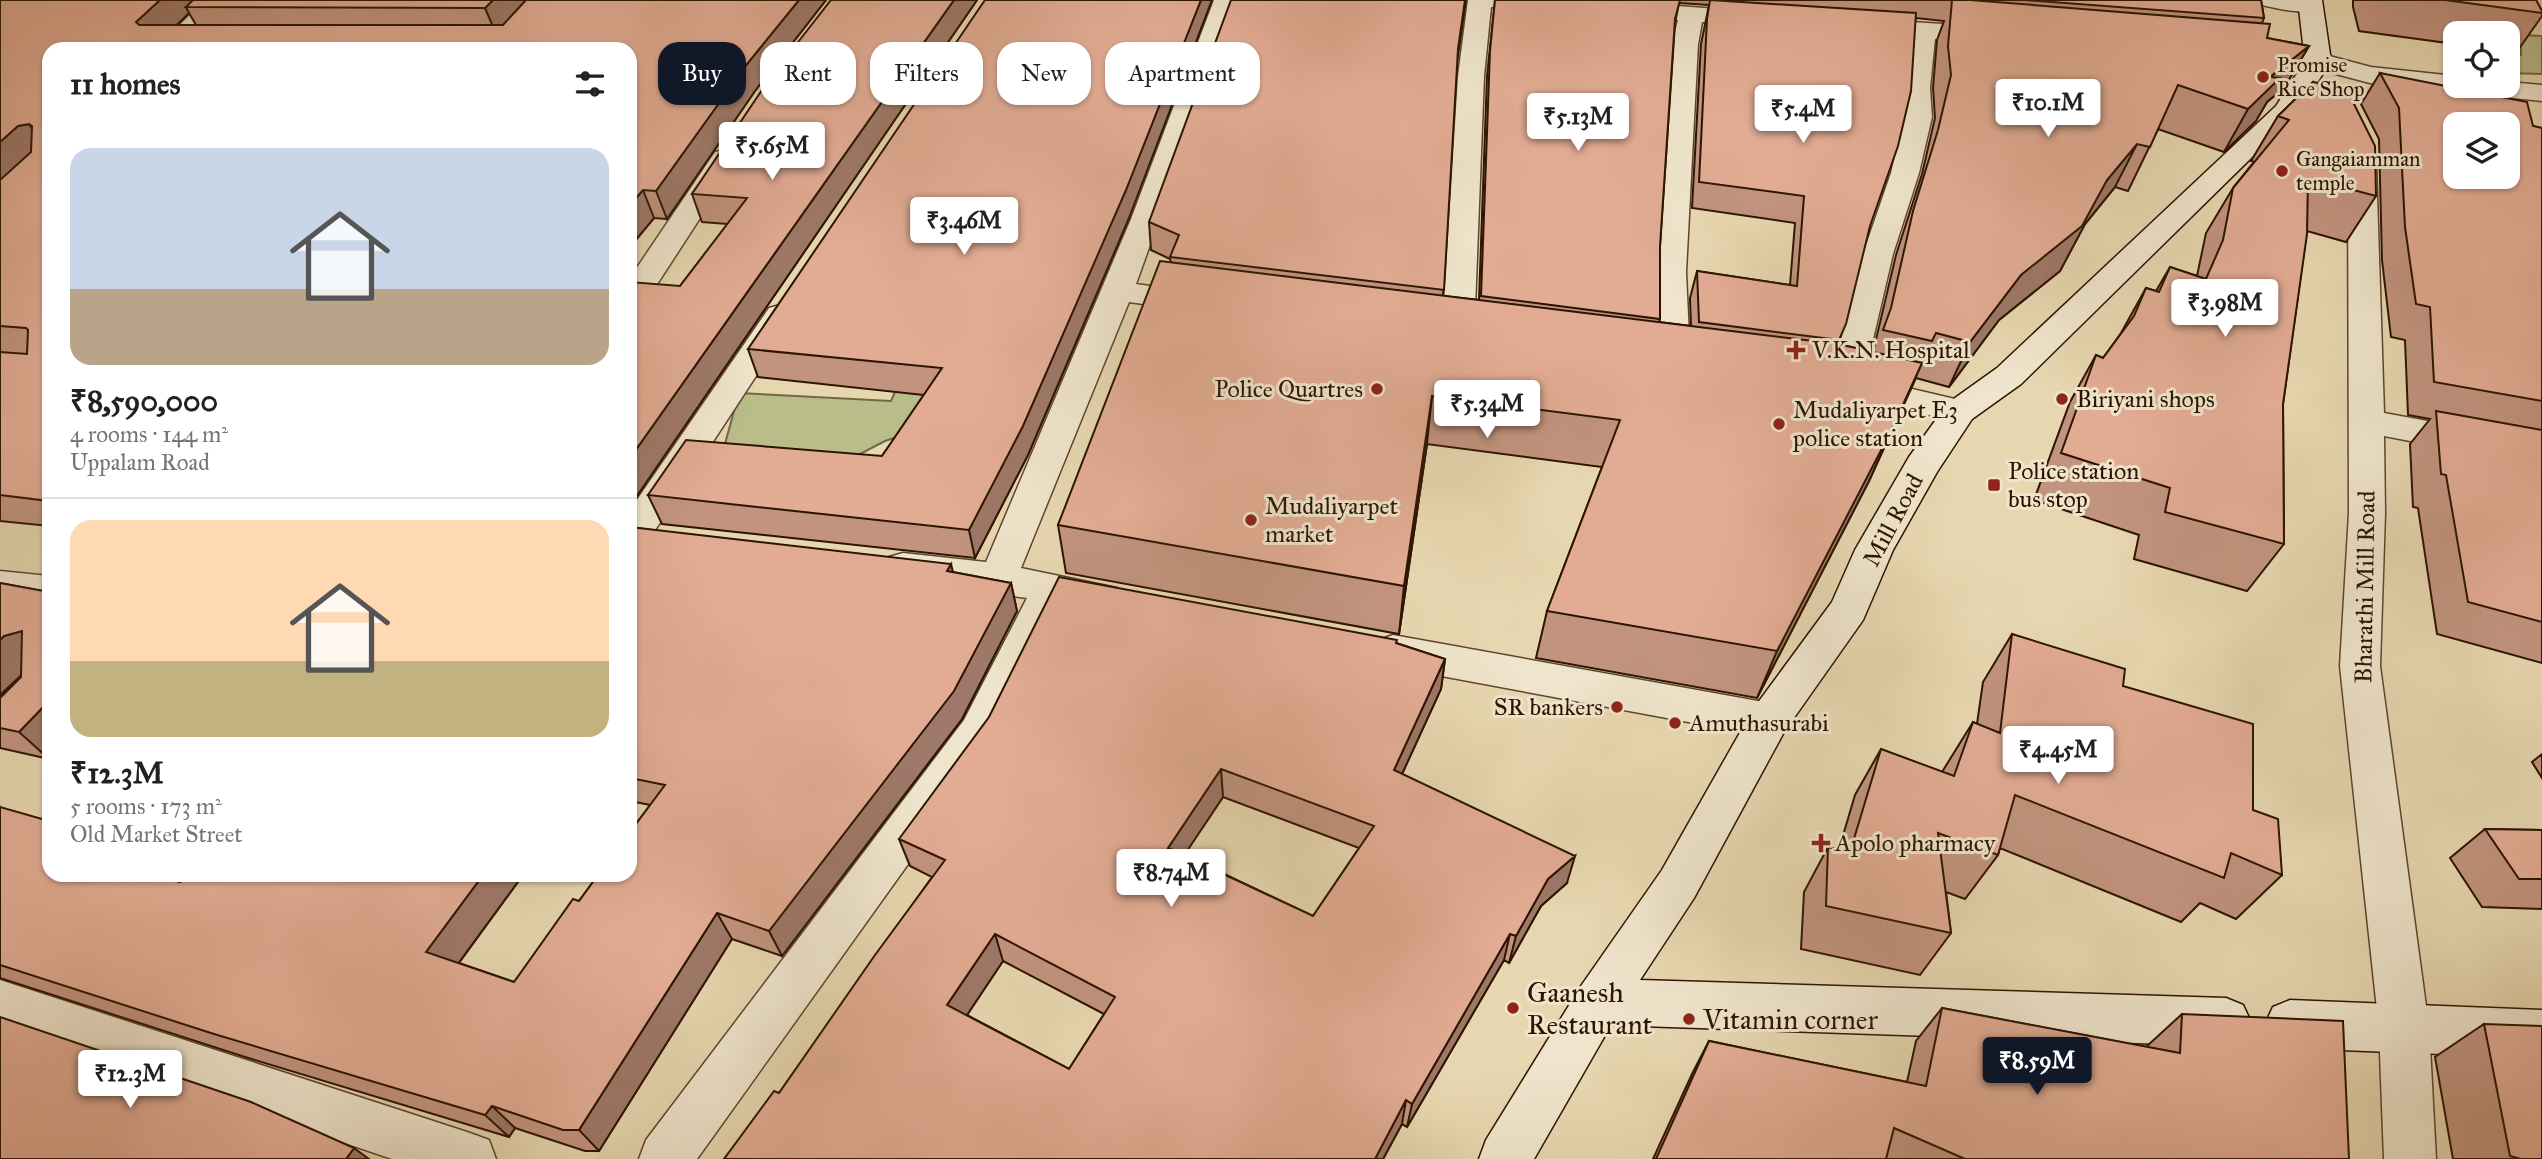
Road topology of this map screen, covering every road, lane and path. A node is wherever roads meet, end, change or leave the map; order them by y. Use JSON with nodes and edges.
{"nodes":[{"id":1,"x":219,"y":0,"type":"edge"},
{"id":2,"x":1226,"y":0,"type":"edge"},
{"id":3,"x":1480,"y":0,"type":"edge"},
{"id":4,"x":1489,"y":0,"type":"edge"},
{"id":5,"x":2271,"y":0,"type":"edge"},
{"id":6,"x":2309,"y":2,"type":"edge"},
{"id":7,"x":1565,"y":5,"type":"edge"},
{"id":8,"x":1603,"y":8,"type":"edge"},
{"id":9,"x":1691,"y":15,"type":"junction"},
{"id":10,"x":1786,"y":21,"type":"edge"},
{"id":11,"x":1841,"y":24,"type":"edge"},
{"id":12,"x":1923,"y":29,"type":"junction"},
{"id":13,"x":2018,"y":37,"type":"edge"},
{"id":14,"x":175,"y":42,"type":"edge"},
{"id":15,"x":2223,"y":54,"type":"edge"},
{"id":16,"x":2313,"y":69,"type":"junction"},
{"id":17,"x":2443,"y":83,"type":"edge"},
{"id":18,"x":2520,"y":91,"type":"edge"},
{"id":19,"x":2542,"y":93,"type":"edge"},
{"id":20,"x":743,"y":131,"type":"edge"},
{"id":21,"x":800,"y":286,"type":"edge"},
{"id":22,"x":637,"y":291,"type":"edge"},
{"id":23,"x":1119,"y":291,"type":"junction"},
{"id":24,"x":1230,"y":306,"type":"edge"},
{"id":25,"x":1458,"y":334,"type":"edge"},
{"id":26,"x":1673,"y":359,"type":"edge"},
{"id":27,"x":1807,"y":377,"type":"edge"},
{"id":28,"x":1841,"y":383,"type":"junction"},
{"id":29,"x":1960,"y":411,"type":"junction"},
{"id":30,"x":2367,"y":421,"type":"junction"},
{"id":31,"x":2542,"y":454,"type":"edge"},
{"id":32,"x":637,"y":528,"type":"edge"},
{"id":33,"x":637,"y":538,"type":"edge"},
{"id":34,"x":672,"y":542,"type":"edge"},
{"id":35,"x":862,"y":563,"type":"edge"},
{"id":36,"x":998,"y":578,"type":"junction"},
{"id":37,"x":0,"y":585,"type":"edge"},
{"id":38,"x":1051,"y":588,"type":"junction"},
{"id":39,"x":42,"y":589,"type":"edge"},
{"id":40,"x":1132,"y":603,"type":"edge"},
{"id":41,"x":1362,"y":645,"type":"edge"},
{"id":42,"x":1769,"y":720,"type":"junction"},
{"id":43,"x":1598,"y":1002,"type":"junction"},
{"id":44,"x":0,"y":1003,"type":"edge"},
{"id":45,"x":2404,"y":1028,"type":"junction"},
{"id":46,"x":2542,"y":1034,"type":"edge"},
{"id":47,"x":470,"y":1159,"type":"edge"},
{"id":48,"x":665,"y":1159,"type":"edge"},
{"id":49,"x":1505,"y":1159,"type":"edge"},
{"id":50,"x":2410,"y":1159,"type":"edge"}],
"edges":[{"from":1,"to":14,"type":"street"},
{"from":2,"to":23,"type":"street"},
{"from":3,"to":25,"type":"street"},
{"from":4,"to":7,"type":"street"},
{"from":5,"to":6,"type":"street"},
{"from":6,"to":16,"type":"street"},
{"from":8,"to":9,"type":"street"},
{"from":9,"to":10,"type":"street"},
{"from":9,"to":26,"type":"street"},
{"from":11,"to":12,"type":"street"},
{"from":12,"to":13,"type":"street"},
{"from":12,"to":28,"type":"street"},
{"from":15,"to":16,"type":"street"},
{"from":16,"to":17,"type":"street"},
{"from":16,"to":29,"type":"street","name":"Mill Road"},
{"from":16,"to":30,"type":"street","name":"Bharathi Mill Road"},
{"from":18,"to":19,"type":"street"},
{"from":20,"to":22,"type":"street"},
{"from":21,"to":32,"type":"street"},
{"from":23,"to":24,"type":"street"},
{"from":23,"to":36,"type":"street"},
{"from":27,"to":28,"type":"street"},
{"from":28,"to":29,"type":"street"},
{"from":29,"to":42,"type":"street","name":"Mill Road"},
{"from":30,"to":31,"type":"street"},
{"from":30,"to":45,"type":"street","name":"Bharathi Mill Road"},
{"from":33,"to":34,"type":"street"},
{"from":35,"to":36,"type":"street"},
{"from":36,"to":38,"type":"street"},
{"from":37,"to":39,"type":"street"},
{"from":38,"to":40,"type":"street"},
{"from":38,"to":48,"type":"street"},
{"from":41,"to":42,"type":"street"},
{"from":42,"to":43,"type":"street","name":"Mill Road"},
{"from":43,"to":45,"type":"street"},
{"from":43,"to":49,"type":"street","name":"Mill Road"},
{"from":44,"to":47,"type":"street"},
{"from":45,"to":46,"type":"street"},
{"from":45,"to":50,"type":"street","name":"Bharathi Mill Road"}]}
